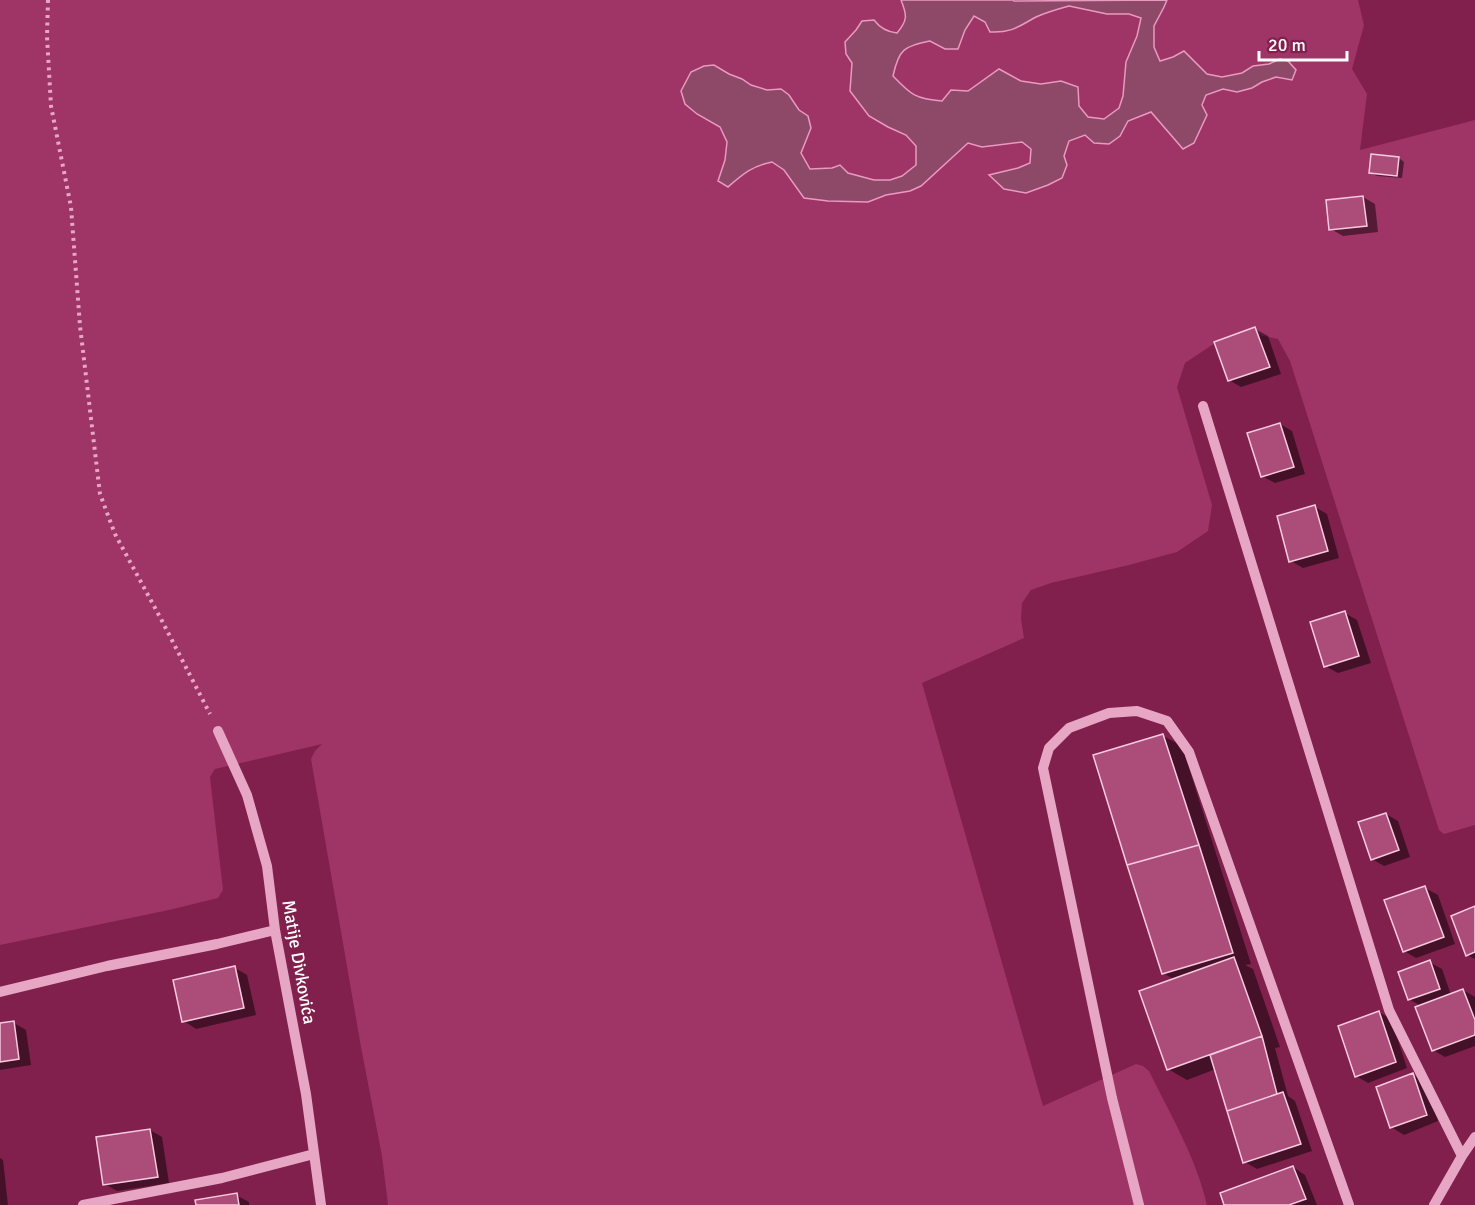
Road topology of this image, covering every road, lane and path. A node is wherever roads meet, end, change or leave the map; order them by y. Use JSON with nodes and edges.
{"nodes":[{"id":1,"x":48,"y":0,"type":"edge"},
{"id":2,"x":1203,"y":406,"type":"dead end"},
{"id":3,"x":218,"y":730,"type":"joint"},
{"id":4,"x":275,"y":930,"type":"junction"},
{"id":5,"x":0,"y":992,"type":"edge"},
{"id":6,"x":1475,"y":1137,"type":"edge"},
{"id":7,"x":314,"y":1154,"type":"junction"},
{"id":8,"x":1462,"y":1156,"type":"junction"},
{"id":9,"x":83,"y":1205,"type":"edge"},
{"id":10,"x":321,"y":1205,"type":"edge"},
{"id":11,"x":1139,"y":1205,"type":"edge"},
{"id":12,"x":1349,"y":1205,"type":"edge"},
{"id":13,"x":1434,"y":1205,"type":"edge"}],
"edges":[{"from":1,"to":3,"type":"path"},
{"from":2,"to":8,"type":"street"},
{"from":3,"to":4,"type":"street","name":"Matije Divkovića"},
{"from":4,"to":5,"type":"street"},
{"from":4,"to":7,"type":"street","name":"Matije Divkovića"},
{"from":6,"to":8,"type":"street"},
{"from":7,"to":9,"type":"street"},
{"from":7,"to":10,"type":"street","name":"Matije Divkovića"},
{"from":8,"to":13,"type":"street"},
{"from":11,"to":12,"type":"street"}]}
